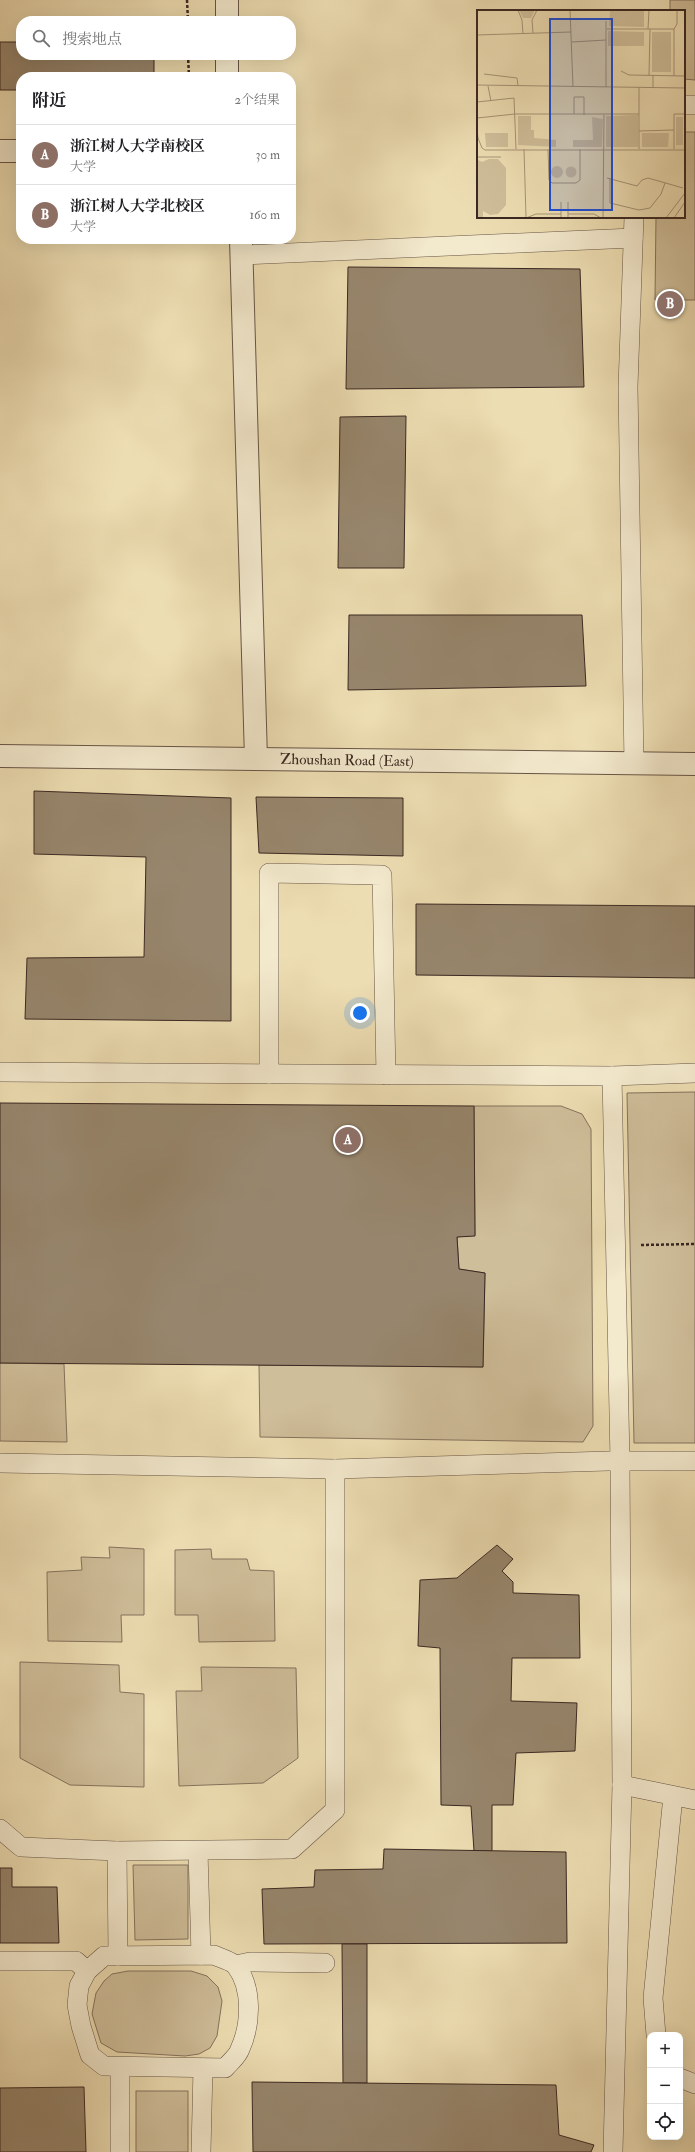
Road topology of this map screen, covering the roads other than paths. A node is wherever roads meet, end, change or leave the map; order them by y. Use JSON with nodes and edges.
{"nodes":[{"id":1,"x":227,"y":0,"type":"edge"},
{"id":2,"x":227,"y":16,"type":"edge"},
{"id":3,"x":227,"y":60,"type":"edge"},
{"id":4,"x":227,"y":72,"type":"edge"},
{"id":5,"x":0,"y":151,"type":"edge"},
{"id":6,"x":16,"y":151,"type":"edge"},
{"id":7,"x":634,"y":218,"type":"edge"},
{"id":8,"x":633,"y":238,"type":"junction"},
{"id":9,"x":242,"y":247,"type":"edge"},
{"id":10,"x":0,"y":756,"type":"edge"},
{"id":11,"x":256,"y":759,"type":"junction"},
{"id":12,"x":634,"y":764,"type":"junction"},
{"id":13,"x":695,"y":764,"type":"edge"},
{"id":14,"x":0,"y":1072,"type":"edge"},
{"id":15,"x":695,"y":1073,"type":"edge"},
{"id":16,"x":269,"y":1074,"type":"junction"},
{"id":17,"x":386,"y":1075,"type":"junction"},
{"id":18,"x":612,"y":1076,"type":"junction"},
{"id":19,"x":620,"y":1461,"type":"junction"},
{"id":20,"x":695,"y":1461,"type":"edge"},
{"id":21,"x":0,"y":1463,"type":"edge"},
{"id":22,"x":335,"y":1469,"type":"junction"},
{"id":23,"x":622,"y":1785,"type":"junction"},
{"id":24,"x":673,"y":1796,"type":"junction"},
{"id":25,"x":695,"y":1800,"type":"edge"},
{"id":26,"x":0,"y":1829,"type":"edge"},
{"id":27,"x":117,"y":1851,"type":"junction"},
{"id":28,"x":198,"y":1851,"type":"junction"},
{"id":29,"x":201,"y":1955,"type":"junction"},
{"id":30,"x":118,"y":1956,"type":"junction"},
{"id":31,"x":1,"y":1961,"type":"dead end"},
{"id":32,"x":326,"y":1963,"type":"dead end"},
{"id":33,"x":236,"y":1965,"type":"junction"},
{"id":34,"x":87,"y":1971,"type":"junction"},
{"id":35,"x":656,"y":2032,"type":"edge"},
{"id":36,"x":120,"y":2067,"type":"junction"},
{"id":37,"x":202,"y":2068,"type":"junction"},
{"id":38,"x":683,"y":2079,"type":"edge"},
{"id":39,"x":695,"y":2084,"type":"edge"},
{"id":40,"x":120,"y":2152,"type":"edge"},
{"id":41,"x":201,"y":2152,"type":"edge"},
{"id":42,"x":614,"y":2152,"type":"edge"}],
"edges":[{"from":1,"to":2,"type":"street"},
{"from":3,"to":4,"type":"street"},
{"from":5,"to":6,"type":"street"},
{"from":7,"to":8,"type":"lane"},
{"from":8,"to":9,"type":"lane"},
{"from":8,"to":12,"type":"lane"},
{"from":9,"to":11,"type":"street"},
{"from":10,"to":11,"type":"street","name":"Zhoushan Road (East)"},
{"from":11,"to":12,"type":"street","name":"Zhoushan Road (East)"},
{"from":12,"to":13,"type":"street","name":"Zhoushan Road (East)"},
{"from":14,"to":16,"type":"lane"},
{"from":15,"to":18,"type":"lane"},
{"from":16,"to":17,"type":"lane"},
{"from":16,"to":17,"type":"lane"},
{"from":17,"to":18,"type":"lane"},
{"from":18,"to":19,"type":"lane"},
{"from":19,"to":20,"type":"lane"},
{"from":19,"to":22,"type":"lane"},
{"from":19,"to":23,"type":"lane"},
{"from":21,"to":22,"type":"lane"},
{"from":22,"to":28,"type":"lane"},
{"from":23,"to":24,"type":"lane"},
{"from":23,"to":42,"type":"lane"},
{"from":24,"to":25,"type":"lane"},
{"from":24,"to":35,"type":"lane"},
{"from":26,"to":27,"type":"lane"},
{"from":27,"to":28,"type":"lane"},
{"from":27,"to":30,"type":"lane"},
{"from":28,"to":29,"type":"lane"},
{"from":29,"to":30,"type":"lane"},
{"from":29,"to":33,"type":"lane"},
{"from":30,"to":34,"type":"lane"},
{"from":31,"to":34,"type":"lane"},
{"from":32,"to":33,"type":"lane"},
{"from":33,"to":37,"type":"lane"},
{"from":34,"to":36,"type":"lane"},
{"from":36,"to":37,"type":"lane"},
{"from":36,"to":40,"type":"lane"},
{"from":37,"to":41,"type":"lane"},
{"from":38,"to":39,"type":"lane"}]}
